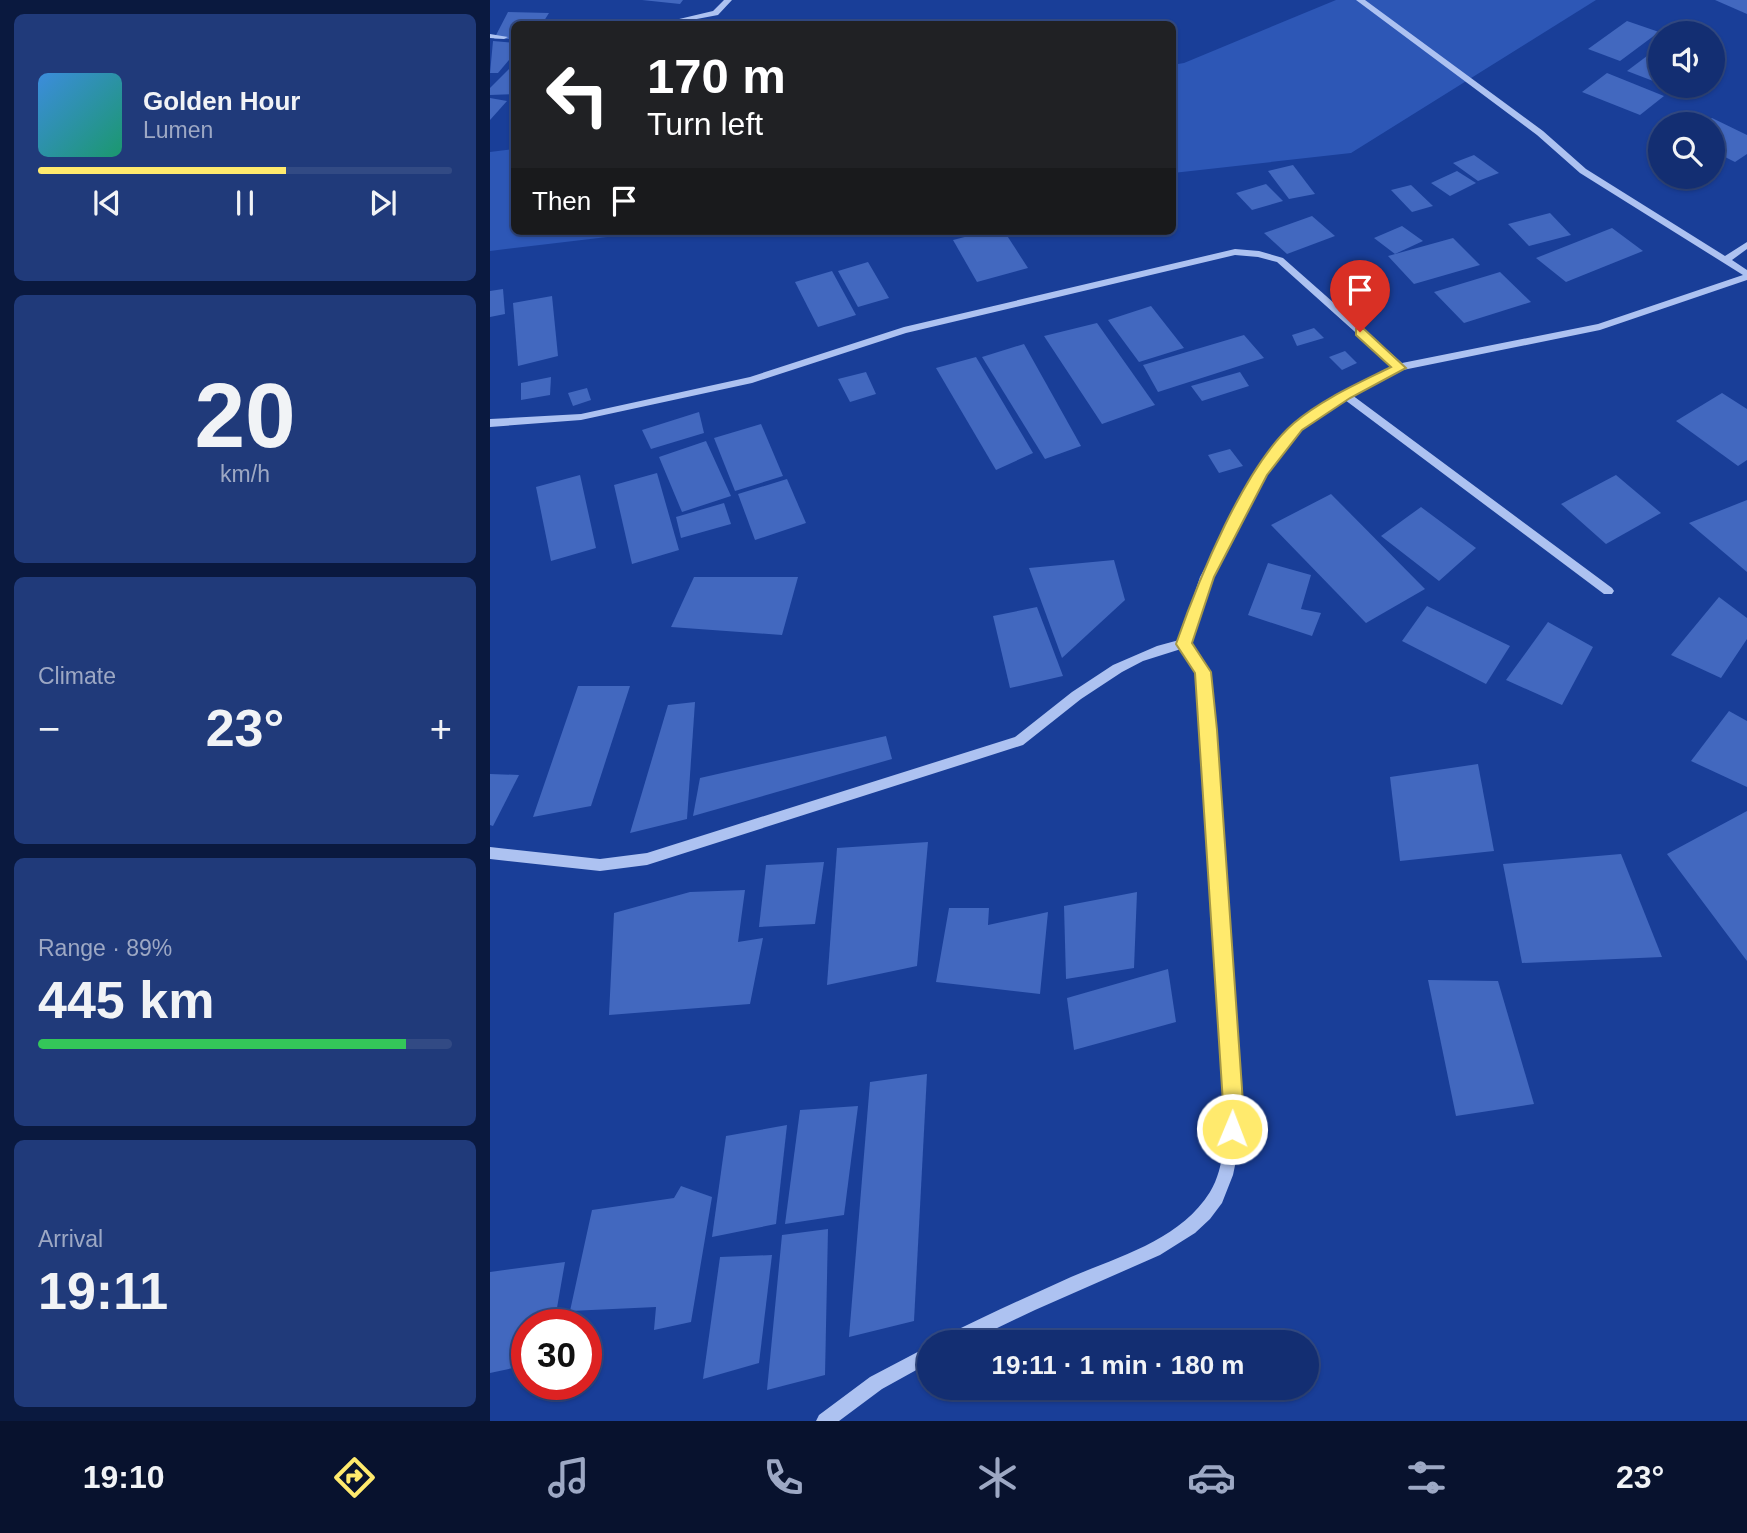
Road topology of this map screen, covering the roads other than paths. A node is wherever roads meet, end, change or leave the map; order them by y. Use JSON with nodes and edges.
{"nodes":[{"id":1,"x":728,"y":0,"type":"edge"},
{"id":2,"x":1360,"y":0,"type":"edge"},
{"id":3,"x":676,"y":21,"type":"edge"},
{"id":4,"x":490,"y":36,"type":"edge"},
{"id":5,"x":504,"y":37,"type":"dead end"},
{"id":6,"x":1747,"y":244,"type":"edge"},
{"id":7,"x":1725,"y":261,"type":"junction"},
{"id":8,"x":1747,"y":276,"type":"edge"},
{"id":9,"x":1400,"y":368,"type":"junction"},
{"id":10,"x":1345,"y":395,"type":"junction"},
{"id":11,"x":490,"y":423,"type":"edge"},
{"id":12,"x":1608,"y":590,"type":"dead end"},
{"id":13,"x":1184,"y":644,"type":"junction"},
{"id":14,"x":490,"y":853,"type":"edge"},
{"id":15,"x":974,"y":1330,"type":"edge"},
{"id":16,"x":917,"y":1361,"type":"edge"},
{"id":17,"x":825,"y":1421,"type":"edge"}],
"edges":[{"from":1,"to":3,"type":"street"},
{"from":2,"to":7,"type":"street"},
{"from":4,"to":5,"type":"street"},
{"from":6,"to":7,"type":"street"},
{"from":7,"to":8,"type":"street"},
{"from":8,"to":9,"type":"street"},
{"from":9,"to":10,"type":"street"},
{"from":9,"to":11,"type":"street"},
{"from":10,"to":12,"type":"street"},
{"from":10,"to":13,"type":"street"},
{"from":13,"to":14,"type":"street"},
{"from":13,"to":15,"type":"street"},
{"from":16,"to":17,"type":"street"}]}
